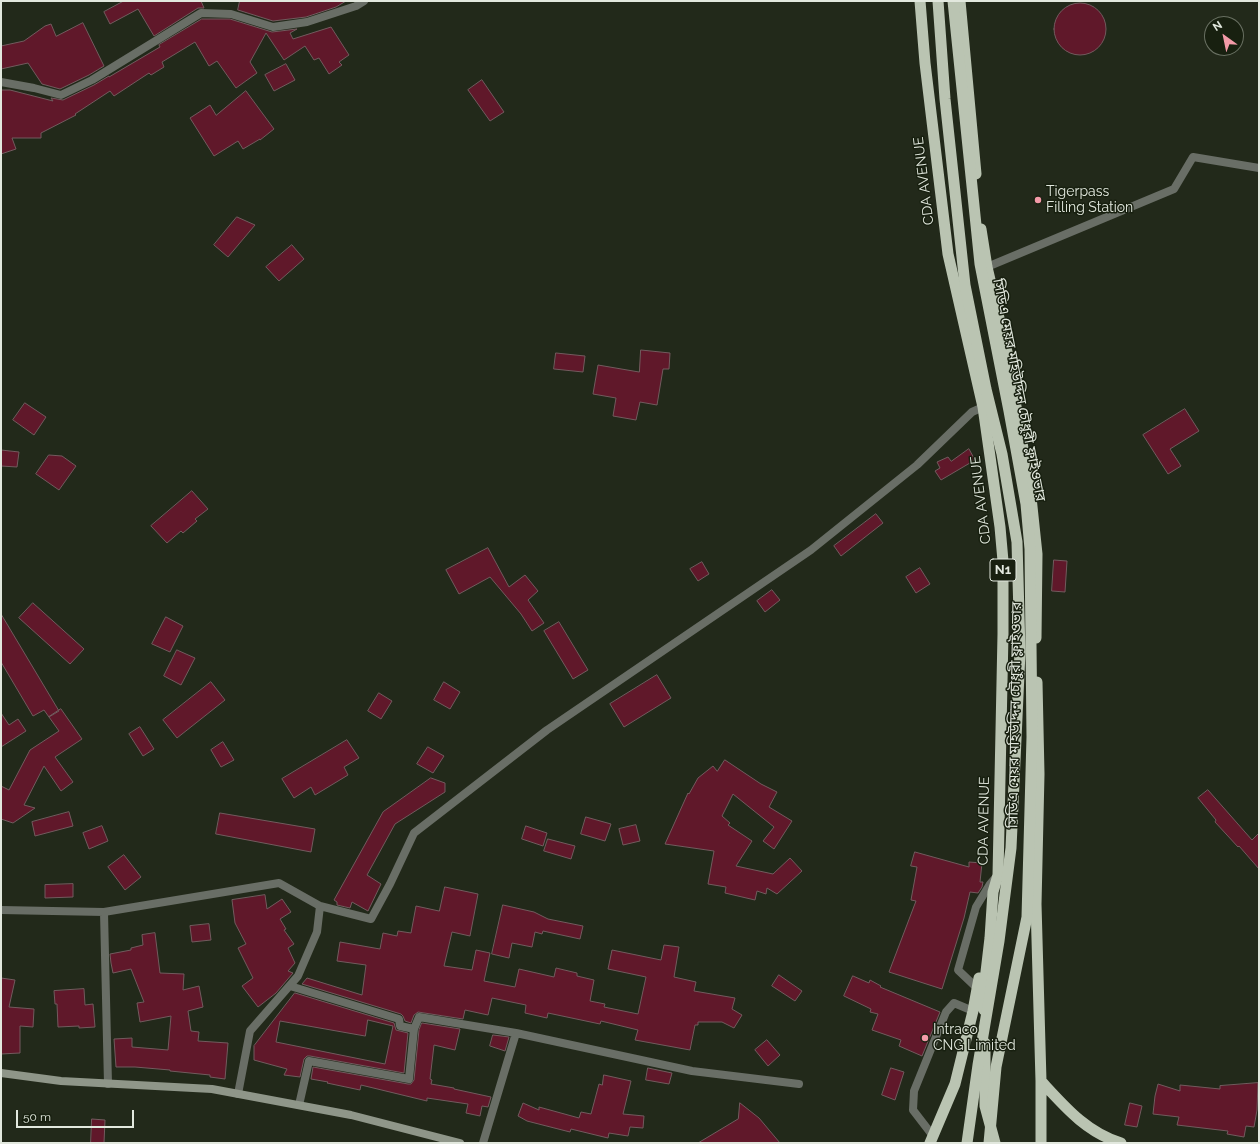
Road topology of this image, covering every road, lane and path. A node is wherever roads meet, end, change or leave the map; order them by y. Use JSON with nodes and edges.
{"nodes":[{"id":1,"x":364,"y":1,"type":"edge"},
{"id":2,"x":920,"y":1,"type":"edge"},
{"id":3,"x":938,"y":1,"type":"edge"},
{"id":4,"x":953,"y":1,"type":"edge"},
{"id":5,"x":960,"y":1,"type":"edge"},
{"id":6,"x":1,"y":82,"type":"edge"},
{"id":7,"x":1259,"y":168,"type":"edge"},
{"id":8,"x":987,"y":267,"type":"junction"},
{"id":9,"x":983,"y":408,"type":"junction"},
{"id":10,"x":998,"y":874,"type":"junction"},
{"id":11,"x":320,"y":906,"type":"junction"},
{"id":12,"x":1,"y":910,"type":"edge"},
{"id":13,"x":104,"y":912,"type":"junction"},
{"id":14,"x":290,"y":986,"type":"junction"},
{"id":15,"x":981,"y":989,"type":"junction"},
{"id":16,"x":973,"y":1011,"type":"junction"},
{"id":17,"x":414,"y":1029,"type":"junction"},
{"id":18,"x":516,"y":1033,"type":"junction"},
{"id":19,"x":1,"y":1073,"type":"edge"},
{"id":20,"x":1041,"y":1081,"type":"junction"},
{"id":21,"x":108,"y":1084,"type":"junction"},
{"id":22,"x":799,"y":1084,"type":"dead end"},
{"id":23,"x":238,"y":1094,"type":"junction"},
{"id":24,"x":299,"y":1105,"type":"junction"},
{"id":25,"x":931,"y":1140,"type":"edge"},
{"id":26,"x":460,"y":1143,"type":"edge"},
{"id":27,"x":483,"y":1143,"type":"edge"},
{"id":28,"x":968,"y":1143,"type":"edge"},
{"id":29,"x":989,"y":1143,"type":"edge"},
{"id":30,"x":995,"y":1143,"type":"edge"},
{"id":31,"x":1041,"y":1143,"type":"edge"},
{"id":32,"x":1121,"y":1143,"type":"edge"}],
"edges":[{"from":1,"to":6,"type":"street"},
{"from":2,"to":9,"type":"highway","name":"CDA AVENUE","number":"N1"},
{"from":3,"to":28,"type":"highway","bridge":true},
{"from":4,"to":29,"type":"highway","name":"সিডিএ মেয়র মহিউদ্দিন চৌধুরী ফ্লাইওভার","bridge":true},
{"from":5,"to":8,"type":"highway","number":"N1"},
{"from":7,"to":8,"type":"street"},
{"from":8,"to":20,"type":"highway","number":"N1"},
{"from":9,"to":10,"type":"highway","name":"CDA AVENUE","number":"N1"},
{"from":9,"to":11,"type":"street"},
{"from":10,"to":15,"type":"highway","name":"CDA AVENUE","number":"N1"},
{"from":10,"to":15,"type":"street"},
{"from":11,"to":13,"type":"street"},
{"from":11,"to":14,"type":"street"},
{"from":12,"to":13,"type":"street"},
{"from":13,"to":21,"type":"street"},
{"from":14,"to":17,"type":"street"},
{"from":14,"to":23,"type":"street"},
{"from":15,"to":16,"type":"highway"},
{"from":15,"to":30,"type":"highway","name":"CDA AVENUE","number":"N1"},
{"from":16,"to":25,"type":"highway"},
{"from":16,"to":25,"type":"street"},
{"from":17,"to":18,"type":"street"},
{"from":17,"to":24,"type":"street"},
{"from":18,"to":22,"type":"street"},
{"from":18,"to":27,"type":"street"},
{"from":19,"to":21,"type":"main road"},
{"from":20,"to":31,"type":"highway","number":"N1"},
{"from":20,"to":32,"type":"highway"},
{"from":21,"to":23,"type":"main road"},
{"from":23,"to":24,"type":"main road"},
{"from":24,"to":26,"type":"main road"}]}
